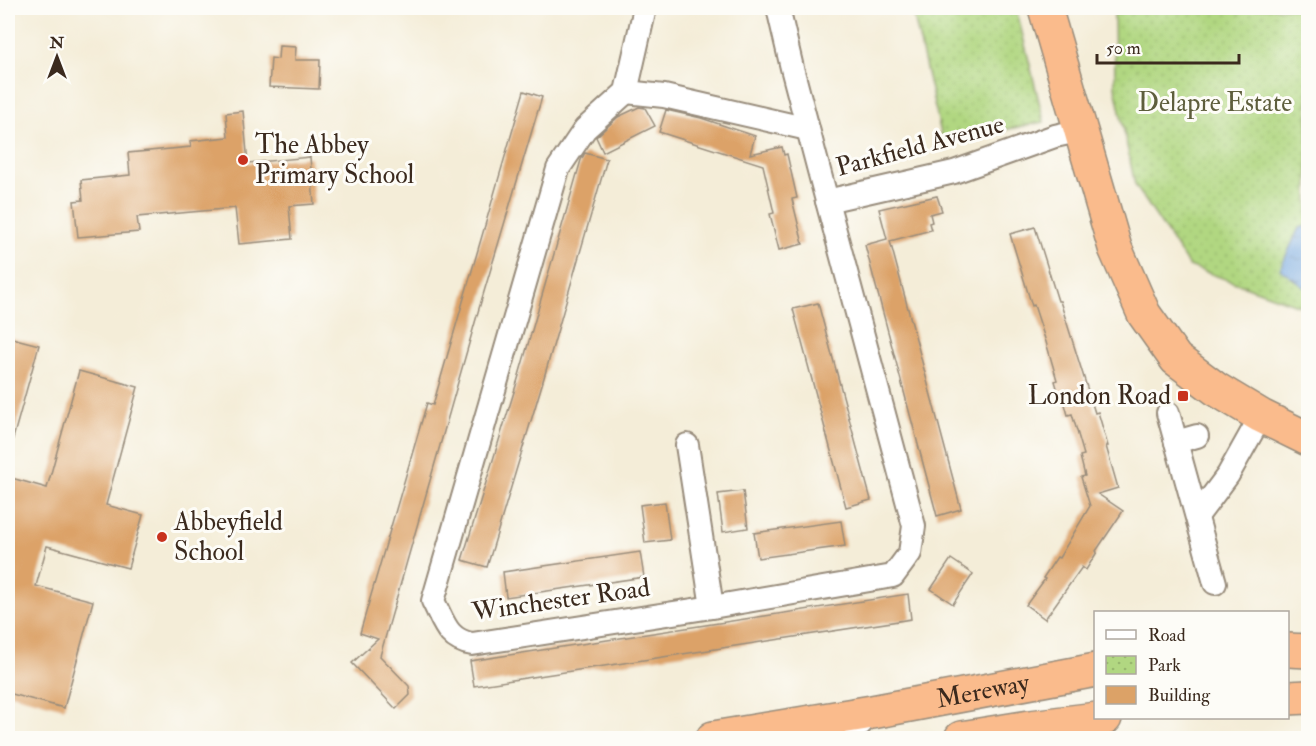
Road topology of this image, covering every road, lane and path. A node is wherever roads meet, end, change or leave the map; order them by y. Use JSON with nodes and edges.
{"nodes":[{"id":1,"x":645,"y":8,"type":"edge"},
{"id":2,"x":1045,"y":8,"type":"edge"},
{"id":3,"x":775,"y":9,"type":"edge"},
{"id":4,"x":626,"y":92,"type":"junction"},
{"id":5,"x":808,"y":129,"type":"junction"},
{"id":6,"x":1082,"y":130,"type":"junction"},
{"id":7,"x":827,"y":201,"type":"junction"},
{"id":8,"x":1168,"y":413,"type":"dead end"},
{"id":9,"x":1266,"y":419,"type":"junction"},
{"id":10,"x":1308,"y":425,"type":"edge"},
{"id":11,"x":1308,"y":439,"type":"edge"},
{"id":12,"x":687,"y":445,"type":"dead end"},
{"id":13,"x":1198,"y":515,"type":"junction"},
{"id":14,"x":1215,"y":583,"type":"dead end"},
{"id":15,"x":712,"y":607,"type":"junction"},
{"id":16,"x":1289,"y":650,"type":"edge"},
{"id":17,"x":1308,"y":651,"type":"edge"},
{"id":18,"x":1094,"y":670,"type":"edge"},
{"id":19,"x":1308,"y":697,"type":"edge"},
{"id":20,"x":1289,"y":698,"type":"edge"},
{"id":21,"x":872,"y":712,"type":"junction"},
{"id":22,"x":1094,"y":718,"type":"edge"},
{"id":23,"x":712,"y":738,"type":"edge"},
{"id":24,"x":847,"y":738,"type":"edge"},
{"id":25,"x":961,"y":738,"type":"edge"}],
"edges":[{"from":1,"to":4,"type":"street"},
{"from":2,"to":6,"type":"highway"},
{"from":3,"to":5,"type":"street","name":"Parkfield Avenue"},
{"from":4,"to":5,"type":"street"},
{"from":4,"to":15,"type":"street","name":"Winchester Road"},
{"from":5,"to":7,"type":"street","name":"Parkfield Avenue"},
{"from":6,"to":7,"type":"street","name":"Parkfield Avenue"},
{"from":6,"to":9,"type":"highway"},
{"from":7,"to":15,"type":"street","name":"Winchester Road"},
{"from":8,"to":13,"type":"street"},
{"from":9,"to":10,"type":"highway"},
{"from":9,"to":11,"type":"highway"},
{"from":9,"to":13,"type":"street"},
{"from":12,"to":15,"type":"street"},
{"from":13,"to":14,"type":"street"},
{"from":16,"to":17,"type":"highway"},
{"from":18,"to":21,"type":"highway","name":"Mereway"},
{"from":19,"to":20,"type":"highway"},
{"from":21,"to":23,"type":"highway","name":"Mereway"},
{"from":21,"to":24,"type":"street"},
{"from":22,"to":25,"type":"highway","name":"Mereway"}]}
